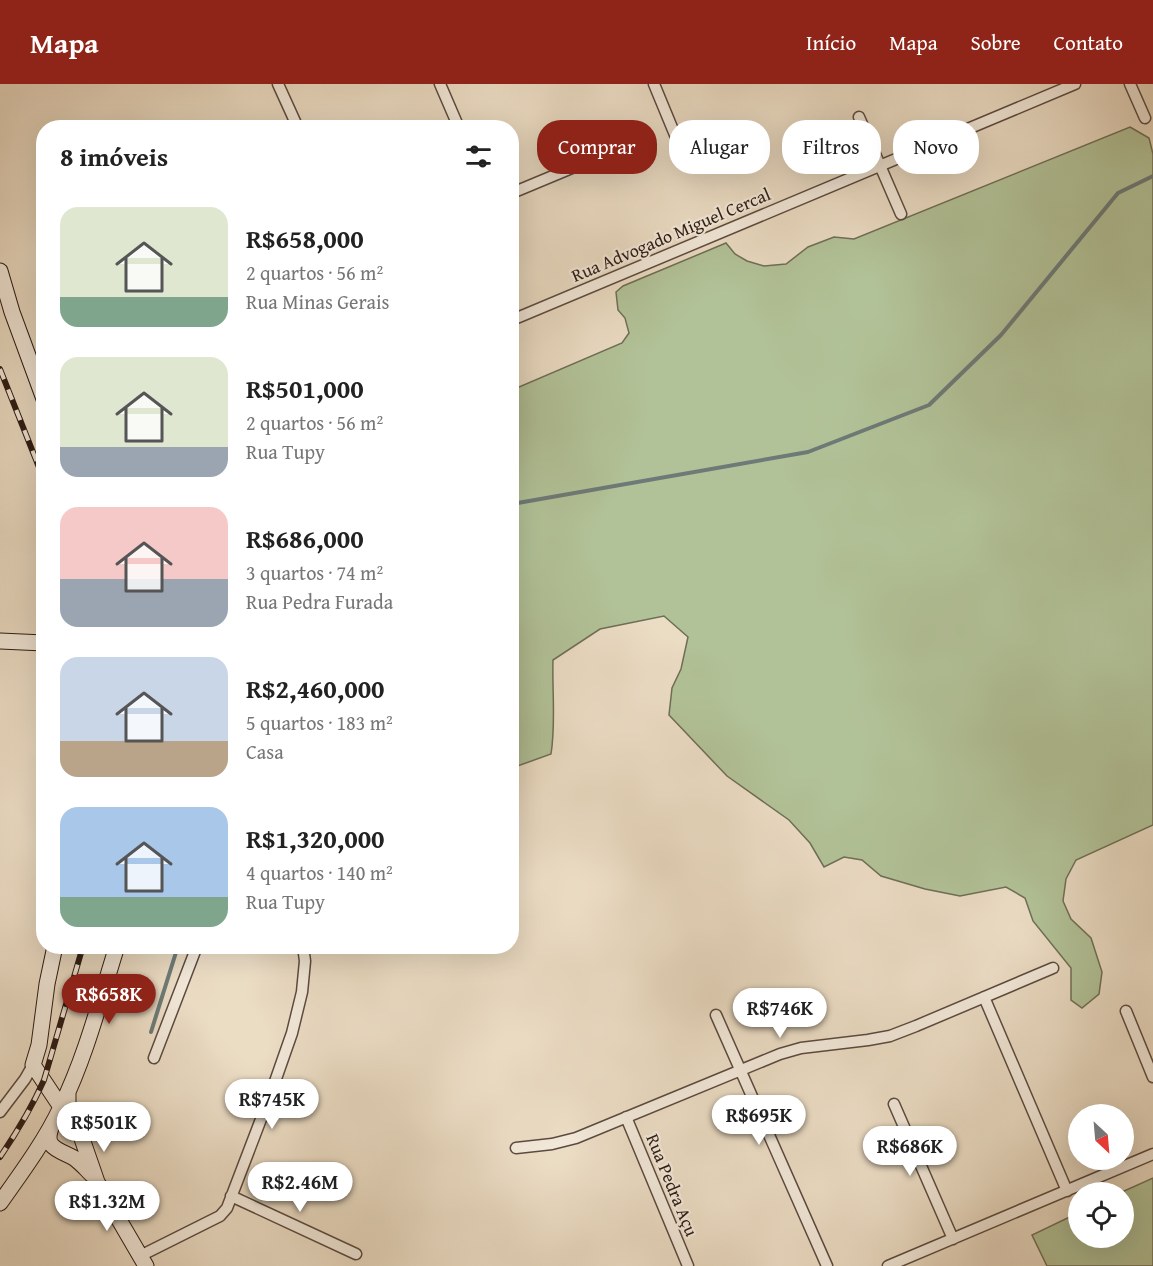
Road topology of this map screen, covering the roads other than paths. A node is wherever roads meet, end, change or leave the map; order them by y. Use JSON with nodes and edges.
{"nodes":[{"id":1,"x":278,"y":84,"type":"edge"},
{"id":2,"x":440,"y":84,"type":"edge"},
{"id":3,"x":654,"y":84,"type":"edge"},
{"id":4,"x":1075,"y":84,"type":"edge"},
{"id":5,"x":1130,"y":84,"type":"edge"},
{"id":6,"x":859,"y":117,"type":"dead end"},
{"id":7,"x":1145,"y":118,"type":"dead end"},
{"id":8,"x":294,"y":120,"type":"edge"},
{"id":9,"x":456,"y":120,"type":"edge"},
{"id":10,"x":669,"y":120,"type":"edge"},
{"id":11,"x":860,"y":120,"type":"edge"},
{"id":12,"x":881,"y":166,"type":"edge"},
{"id":13,"x":881,"y":168,"type":"edge"},
{"id":14,"x":556,"y":174,"type":"edge"},
{"id":15,"x":861,"y":174,"type":"edge"},
{"id":16,"x":519,"y":189,"type":"edge"},
{"id":17,"x":901,"y":214,"type":"dead end"},
{"id":18,"x":0,"y":271,"type":"edge"},
{"id":19,"x":519,"y":317,"type":"edge"},
{"id":20,"x":36,"y":374,"type":"edge"},
{"id":21,"x":0,"y":641,"type":"edge"},
{"id":22,"x":36,"y":643,"type":"edge"},
{"id":23,"x":53,"y":954,"type":"edge"},
{"id":24,"x":114,"y":954,"type":"edge"},
{"id":25,"x":193,"y":954,"type":"edge"},
{"id":26,"x":304,"y":954,"type":"edge"},
{"id":27,"x":1053,"y":968,"type":"dead end"},
{"id":28,"x":984,"y":998,"type":"junction"},
{"id":29,"x":1126,"y":1011,"type":"dead end"},
{"id":30,"x":716,"y":1015,"type":"dead end"},
{"id":31,"x":154,"y":1058,"type":"dead end"},
{"id":32,"x":33,"y":1065,"type":"junction"},
{"id":33,"x":740,"y":1070,"type":"junction"},
{"id":34,"x":1153,"y":1077,"type":"edge"},
{"id":35,"x":894,"y":1104,"type":"dead end"},
{"id":36,"x":0,"y":1112,"type":"edge"},
{"id":37,"x":626,"y":1117,"type":"junction"},
{"id":38,"x":72,"y":1121,"type":"junction"},
{"id":39,"x":50,"y":1129,"type":"junction"},
{"id":40,"x":516,"y":1148,"type":"dead end"},
{"id":41,"x":59,"y":1151,"type":"junction"},
{"id":42,"x":1153,"y":1154,"type":"edge"},
{"id":43,"x":27,"y":1163,"type":"junction"},
{"id":44,"x":98,"y":1182,"type":"junction"},
{"id":45,"x":1067,"y":1191,"type":"junction"},
{"id":46,"x":231,"y":1197,"type":"junction"},
{"id":47,"x":0,"y":1203,"type":"edge"},
{"id":48,"x":952,"y":1239,"type":"junction"},
{"id":49,"x":356,"y":1254,"type":"dead end"},
{"id":50,"x":143,"y":1261,"type":"edge"},
{"id":51,"x":687,"y":1266,"type":"edge"},
{"id":52,"x":827,"y":1266,"type":"edge"},
{"id":53,"x":888,"y":1266,"type":"edge"}],
"edges":[{"from":1,"to":8,"type":"street"},
{"from":2,"to":9,"type":"street"},
{"from":3,"to":10,"type":"street"},
{"from":4,"to":12,"type":"street","name":"Rua Advogado Miguel Cercal"},
{"from":5,"to":7,"type":"street"},
{"from":6,"to":11,"type":"street"},
{"from":13,"to":17,"type":"street"},
{"from":14,"to":16,"type":"street"},
{"from":15,"to":19,"type":"street","name":"Rua Advogado Miguel Cercal"},
{"from":18,"to":20,"type":"main road"},
{"from":21,"to":22,"type":"main road"},
{"from":23,"to":32,"type":"main road"},
{"from":24,"to":38,"type":"main road"},
{"from":25,"to":31,"type":"street"},
{"from":26,"to":46,"type":"street"},
{"from":27,"to":28,"type":"street"},
{"from":28,"to":33,"type":"street"},
{"from":28,"to":45,"type":"street"},
{"from":29,"to":34,"type":"street"},
{"from":30,"to":33,"type":"street"},
{"from":32,"to":36,"type":"street"},
{"from":32,"to":38,"type":"main road"},
{"from":33,"to":37,"type":"street"},
{"from":33,"to":52,"type":"street"},
{"from":35,"to":48,"type":"street"},
{"from":37,"to":40,"type":"street"},
{"from":37,"to":51,"type":"street","name":"Rua Pedra Açu"},
{"from":38,"to":39,"type":"main road"},
{"from":38,"to":39,"type":"main road"},
{"from":38,"to":41,"type":"main road"},
{"from":38,"to":44,"type":"main road"},
{"from":39,"to":41,"type":"main road"},
{"from":39,"to":43,"type":"main road"},
{"from":41,"to":43,"type":"main road"},
{"from":41,"to":44,"type":"main road"},
{"from":42,"to":45,"type":"street"},
{"from":43,"to":47,"type":"main road"},
{"from":44,"to":50,"type":"main road"},
{"from":45,"to":48,"type":"street"},
{"from":46,"to":49,"type":"street"},
{"from":46,"to":50,"type":"street"},
{"from":48,"to":53,"type":"street"}]}
